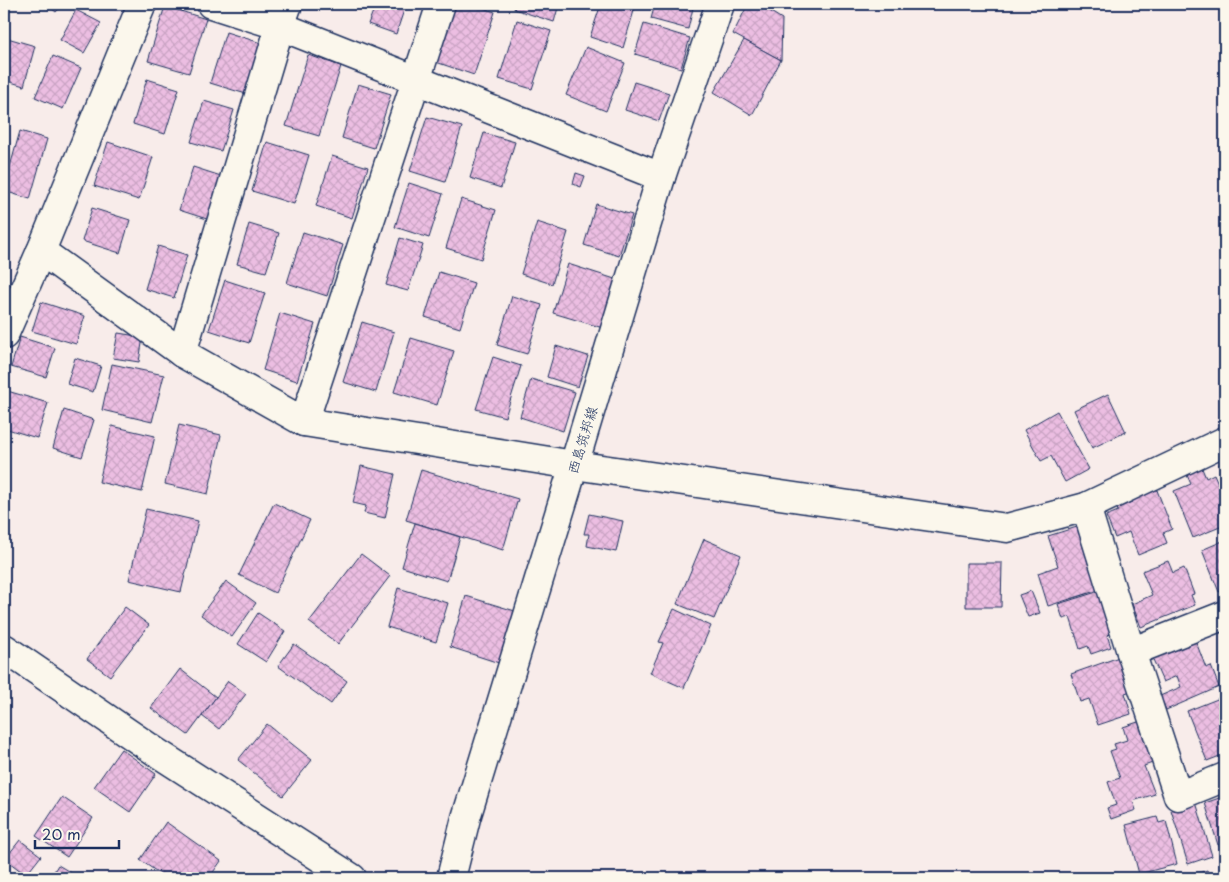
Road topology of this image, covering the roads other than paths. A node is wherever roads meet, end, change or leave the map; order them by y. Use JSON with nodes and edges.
{"nodes":[{"id":1,"x":142,"y":4,"type":"edge"},
{"id":2,"x":210,"y":4,"type":"edge"},
{"id":3,"x":441,"y":4,"type":"edge"},
{"id":4,"x":720,"y":4,"type":"edge"},
{"id":5,"x":284,"y":15,"type":"edge"},
{"id":6,"x":416,"y":79,"type":"junction"},
{"id":7,"x":661,"y":177,"type":"junction"},
{"id":8,"x":41,"y":251,"type":"junction"},
{"id":9,"x":4,"y":335,"type":"edge"},
{"id":10,"x":182,"y":353,"type":"junction"},
{"id":11,"x":304,"y":422,"type":"junction"},
{"id":12,"x":1225,"y":441,"type":"edge"},
{"id":13,"x":574,"y":465,"type":"junction"},
{"id":14,"x":1086,"y":507,"type":"junction"},
{"id":15,"x":1225,"y":615,"type":"edge"},
{"id":16,"x":4,"y":648,"type":"edge"},
{"id":17,"x":1131,"y":652,"type":"junction"},
{"id":18,"x":1225,"y":777,"type":"edge"},
{"id":19,"x":352,"y":878,"type":"edge"},
{"id":20,"x":451,"y":878,"type":"edge"}],
"edges":[{"from":1,"to":8,"type":"street"},
{"from":2,"to":5,"type":"street"},
{"from":3,"to":6,"type":"street"},
{"from":4,"to":7,"type":"street","name":"西島筑邦線"},
{"from":5,"to":6,"type":"street"},
{"from":5,"to":10,"type":"street"},
{"from":6,"to":7,"type":"street"},
{"from":6,"to":11,"type":"street"},
{"from":7,"to":13,"type":"street","name":"西島筑邦線"},
{"from":8,"to":9,"type":"street"},
{"from":8,"to":10,"type":"street"},
{"from":10,"to":11,"type":"street"},
{"from":11,"to":13,"type":"street"},
{"from":12,"to":14,"type":"street"},
{"from":13,"to":14,"type":"street"},
{"from":13,"to":20,"type":"street","name":"西島筑邦線"},
{"from":14,"to":17,"type":"street"},
{"from":15,"to":17,"type":"street"},
{"from":16,"to":19,"type":"street"},
{"from":17,"to":18,"type":"street"}]}
